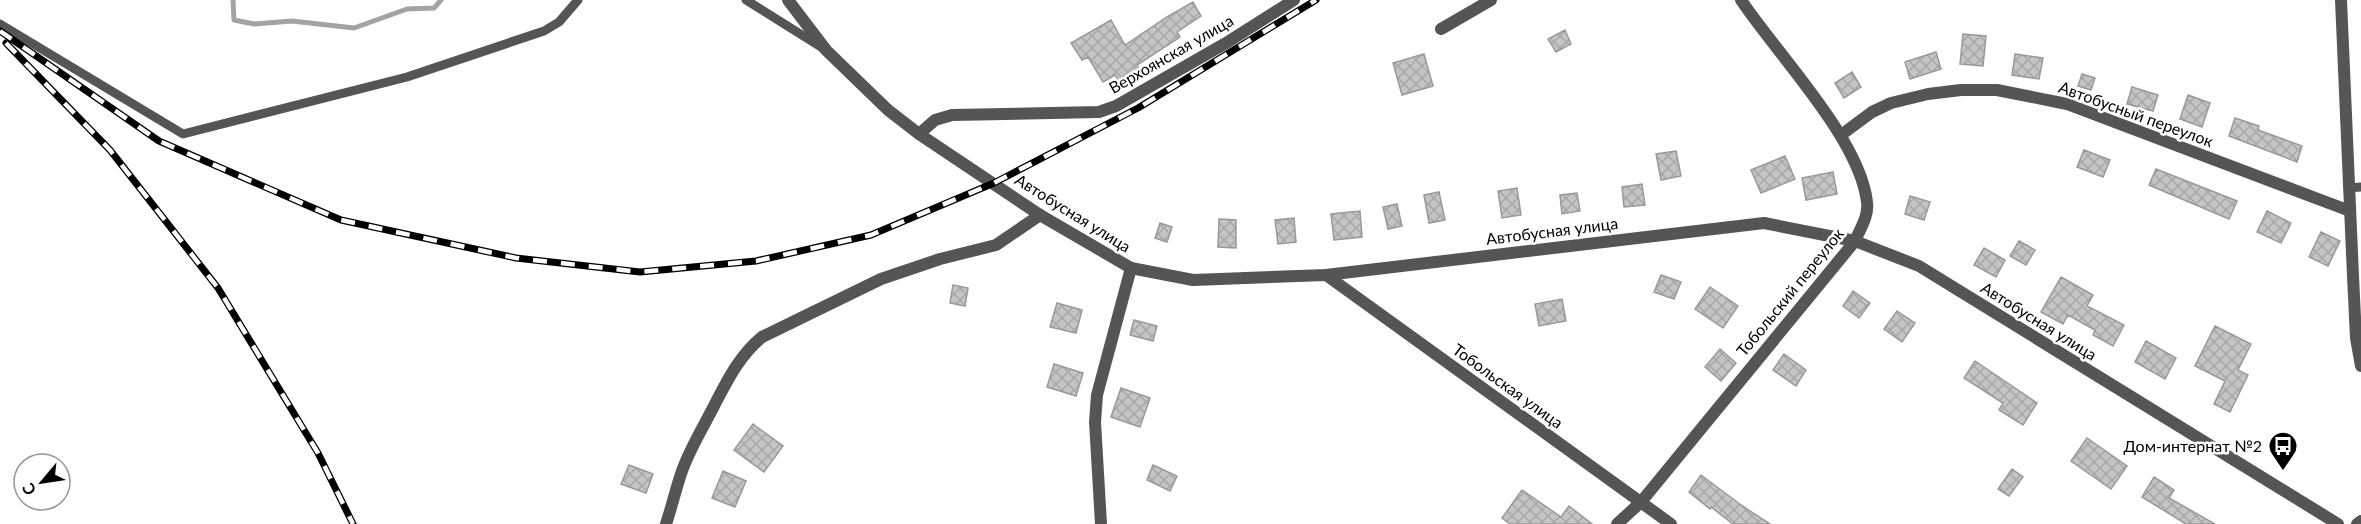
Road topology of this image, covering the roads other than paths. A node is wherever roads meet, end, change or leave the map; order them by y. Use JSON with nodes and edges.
{"nodes":[{"id":1,"x":578,"y":0,"type":"edge"},
{"id":2,"x":746,"y":0,"type":"edge"},
{"id":3,"x":788,"y":0,"type":"edge"},
{"id":4,"x":1294,"y":0,"type":"edge"},
{"id":5,"x":1491,"y":0,"type":"edge"},
{"id":6,"x":1741,"y":0,"type":"edge"},
{"id":7,"x":2341,"y":0,"type":"edge"},
{"id":8,"x":0,"y":24,"type":"edge"},
{"id":9,"x":1441,"y":29,"type":"dead end"},
{"id":10,"x":826,"y":50,"type":"junction"},
{"id":11,"x":919,"y":134,"type":"junction"},
{"id":12,"x":1841,"y":135,"type":"junction"},
{"id":13,"x":2355,"y":187,"type":"edge"},
{"id":14,"x":2350,"y":211,"type":"junction"},
{"id":15,"x":1040,"y":215,"type":"junction"},
{"id":16,"x":1855,"y":241,"type":"junction"},
{"id":17,"x":1131,"y":268,"type":"junction"},
{"id":18,"x":1326,"y":275,"type":"junction"},
{"id":19,"x":2361,"y":366,"type":"edge"},
{"id":20,"x":1641,"y":502,"type":"junction"},
{"id":21,"x":666,"y":524,"type":"edge"},
{"id":22,"x":1101,"y":524,"type":"edge"},
{"id":23,"x":1617,"y":524,"type":"edge"},
{"id":24,"x":1671,"y":524,"type":"edge"},
{"id":25,"x":2338,"y":524,"type":"edge"}],
"edges":[{"from":1,"to":8,"type":"lane"},
{"from":2,"to":10,"type":"lane"},
{"from":3,"to":10,"type":"street","name":"Автобусная улица"},
{"from":4,"to":11,"type":"street","name":"Верхоянская улица"},
{"from":5,"to":9,"type":"street"},
{"from":6,"to":12,"type":"street","name":"Тобольский переулок"},
{"from":7,"to":13,"type":"street"},
{"from":10,"to":11,"type":"street","name":"Автобусная улица"},
{"from":11,"to":15,"type":"street","name":"Автобусная улица"},
{"from":12,"to":14,"type":"street","name":"Автобусный переулок"},
{"from":12,"to":16,"type":"street","name":"Тобольский переулок"},
{"from":13,"to":14,"type":"street"},
{"from":14,"to":19,"type":"street"},
{"from":15,"to":17,"type":"street","name":"Автобусная улица"},
{"from":15,"to":21,"type":"street"},
{"from":16,"to":18,"type":"street","name":"Автобусная улица"},
{"from":16,"to":20,"type":"street","name":"Тобольский переулок"},
{"from":16,"to":25,"type":"street","name":"Автобусная улица"},
{"from":17,"to":18,"type":"street","name":"Автобусная улица"},
{"from":17,"to":22,"type":"street"},
{"from":18,"to":20,"type":"street","name":"Тобольская улица"},
{"from":20,"to":23,"type":"street","name":"Тобольский переулок"},
{"from":20,"to":24,"type":"street","name":"Тобольская улица"}]}
